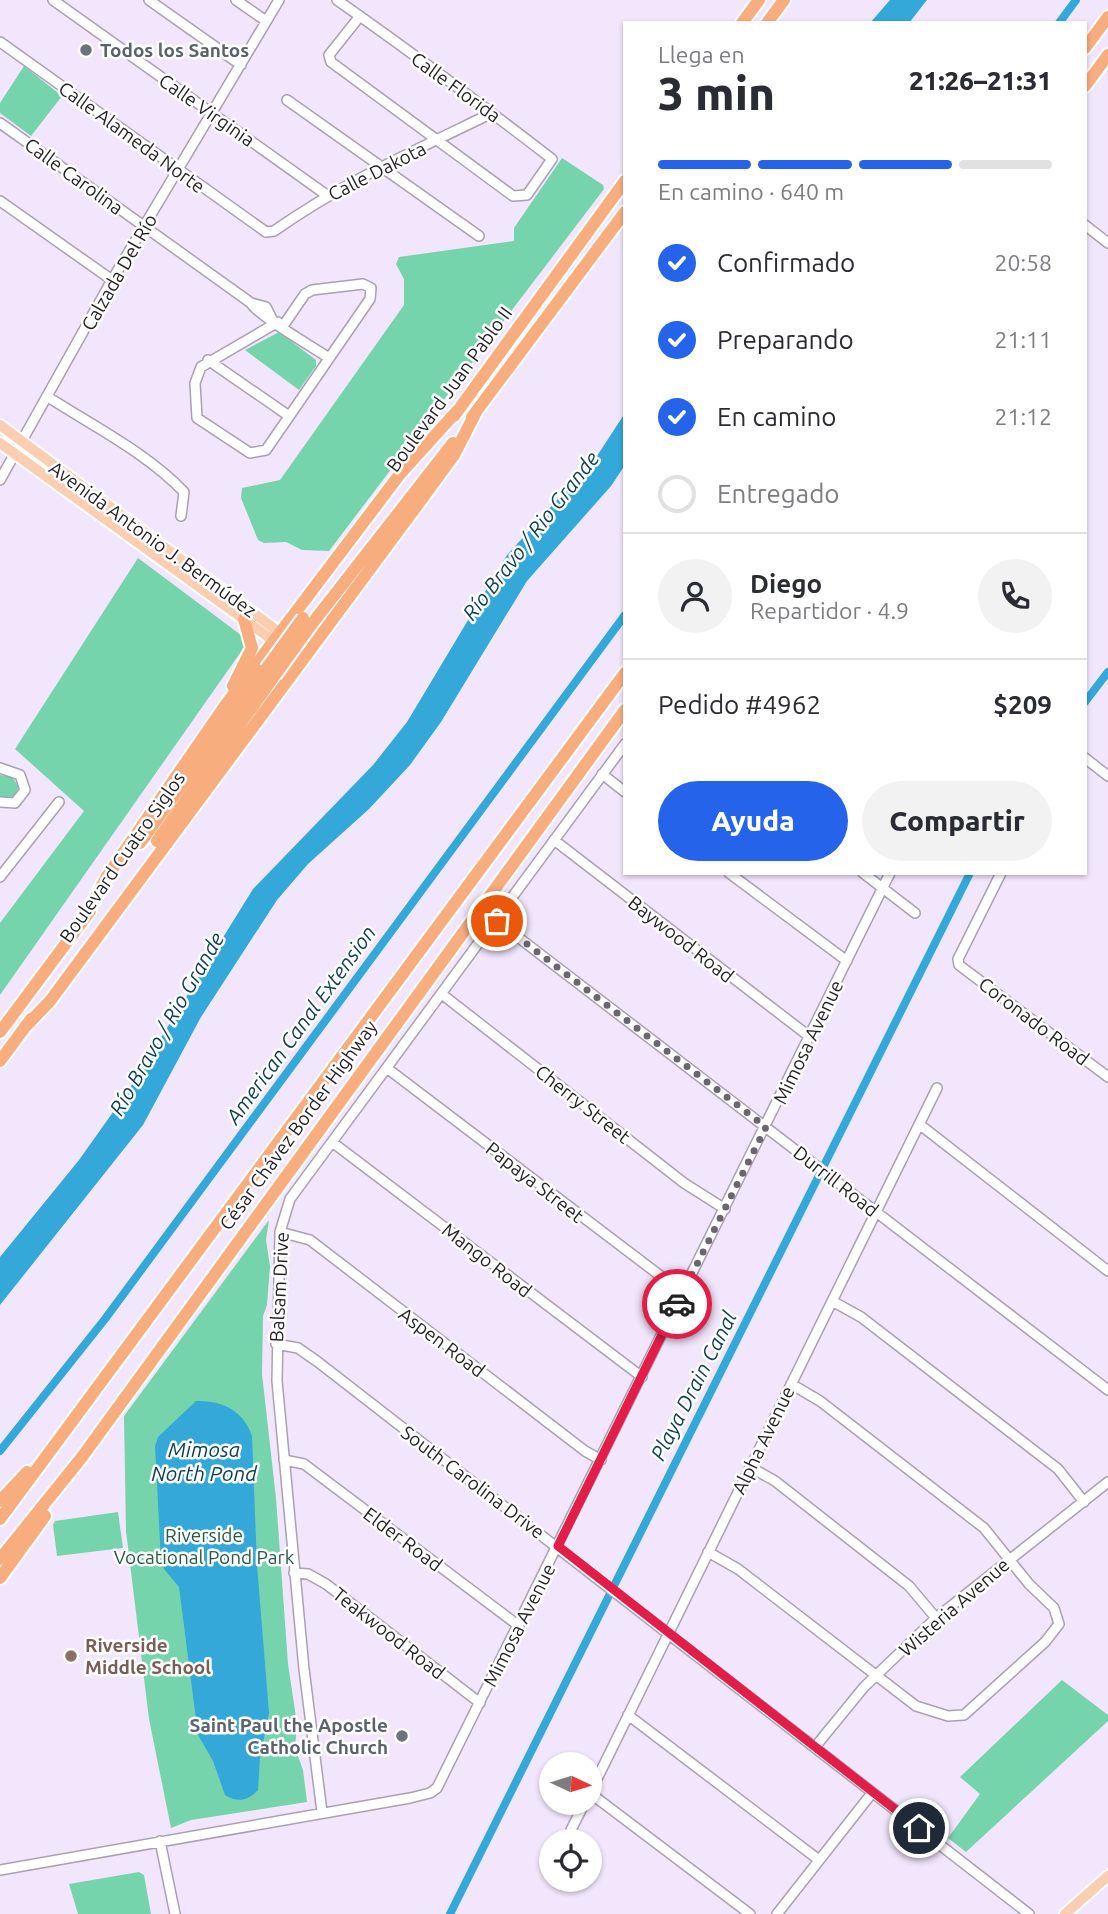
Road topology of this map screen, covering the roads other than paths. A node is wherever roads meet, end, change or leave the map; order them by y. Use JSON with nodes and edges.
{"nodes":[{"id":1,"x":52,"y":0,"type":"edge"},
{"id":2,"x":149,"y":0,"type":"edge"},
{"id":3,"x":236,"y":0,"type":"edge"},
{"id":4,"x":279,"y":0,"type":"edge"},
{"id":5,"x":337,"y":0,"type":"edge"},
{"id":6,"x":759,"y":0,"type":"edge"},
{"id":7,"x":784,"y":0,"type":"edge"},
{"id":8,"x":360,"y":16,"type":"junction"},
{"id":9,"x":1108,"y":17,"type":"edge"},
{"id":10,"x":265,"y":21,"type":"junction"},
{"id":11,"x":743,"y":21,"type":"edge"},
{"id":12,"x":768,"y":21,"type":"edge"},
{"id":13,"x":0,"y":42,"type":"edge"},
{"id":14,"x":1087,"y":45,"type":"edge"},
{"id":15,"x":1108,"y":55,"type":"edge"},
{"id":16,"x":241,"y":65,"type":"junction"},
{"id":17,"x":1087,"y":83,"type":"edge"},
{"id":18,"x":287,"y":100,"type":"dead end"},
{"id":19,"x":492,"y":113,"type":"junction"},
{"id":20,"x":211,"y":114,"type":"junction"},
{"id":21,"x":0,"y":123,"type":"edge"},
{"id":22,"x":436,"y":141,"type":"junction"},
{"id":23,"x":381,"y":167,"type":"junction"},
{"id":24,"x":179,"y":170,"type":"junction"},
{"id":25,"x":623,"y":184,"type":"edge"},
{"id":26,"x":328,"y":196,"type":"junction"},
{"id":27,"x":0,"y":201,"type":"edge"},
{"id":28,"x":623,"y":215,"type":"edge"},
{"id":29,"x":146,"y":227,"type":"junction"},
{"id":30,"x":1087,"y":227,"type":"edge"},
{"id":31,"x":264,"y":231,"type":"joint"},
{"id":32,"x":479,"y":236,"type":"dead end"},
{"id":33,"x":1108,"y":243,"type":"edge"},
{"id":34,"x":112,"y":280,"type":"junction"},
{"id":35,"x":278,"y":322,"type":"junction"},
{"id":36,"x":329,"y":358,"type":"junction"},
{"id":37,"x":208,"y":360,"type":"junction"},
{"id":38,"x":48,"y":397,"type":"junction"},
{"id":39,"x":457,"y":411,"type":"junction"},
{"id":40,"x":477,"y":412,"type":"junction"},
{"id":41,"x":289,"y":416,"type":"junction"},
{"id":42,"x":0,"y":425,"type":"edge"},
{"id":43,"x":22,"y":442,"type":"junction"},
{"id":44,"x":0,"y":443,"type":"edge"},
{"id":45,"x":15,"y":454,"type":"junction"},
{"id":46,"x":0,"y":480,"type":"edge"},
{"id":47,"x":181,"y":516,"type":"dead end"},
{"id":48,"x":244,"y":619,"type":"junction"},
{"id":49,"x":309,"y":621,"type":"junction"},
{"id":50,"x":278,"y":638,"type":"junction"},
{"id":51,"x":303,"y":656,"type":"junction"},
{"id":52,"x":270,"y":674,"type":"junction"},
{"id":53,"x":623,"y":676,"type":"edge"},
{"id":54,"x":227,"y":703,"type":"junction"},
{"id":55,"x":623,"y":713,"type":"edge"},
{"id":56,"x":623,"y":747,"type":"edge"},
{"id":57,"x":1087,"y":760,"type":"edge"},
{"id":58,"x":0,"y":768,"type":"edge"},
{"id":59,"x":602,"y":774,"type":"junction"},
{"id":60,"x":1108,"y":776,"type":"edge"},
{"id":61,"x":623,"y":790,"type":"edge"},
{"id":62,"x":0,"y":802,"type":"edge"},
{"id":63,"x":59,"y":802,"type":"dead end"},
{"id":64,"x":160,"y":826,"type":"junction"},
{"id":65,"x":554,"y":840,"type":"junction"},
{"id":66,"x":2,"y":871,"type":"edge"},
{"id":67,"x":732,"y":875,"type":"edge"},
{"id":68,"x":866,"y":875,"type":"edge"},
{"id":69,"x":889,"y":875,"type":"edge"},
{"id":70,"x":1000,"y":875,"type":"edge"},
{"id":71,"x":883,"y":889,"type":"junction"},
{"id":72,"x":915,"y":913,"type":"dead end"},
{"id":73,"x":85,"y":917,"type":"junction"},
{"id":74,"x":497,"y":921,"type":"junction"},
{"id":75,"x":847,"y":961,"type":"junction"},
{"id":76,"x":443,"y":995,"type":"junction"},
{"id":77,"x":26,"y":1026,"type":"junction"},
{"id":78,"x":0,"y":1032,"type":"edge"},
{"id":79,"x":810,"y":1037,"type":"junction"},
{"id":80,"x":0,"y":1060,"type":"edge"},
{"id":81,"x":388,"y":1069,"type":"junction"},
{"id":82,"x":1108,"y":1077,"type":"edge"},
{"id":83,"x":937,"y":1088,"type":"dead end"},
{"id":84,"x":919,"y":1124,"type":"junction"},
{"id":85,"x":766,"y":1127,"type":"junction"},
{"id":86,"x":332,"y":1143,"type":"junction"},
{"id":87,"x":725,"y":1209,"type":"junction"},
{"id":88,"x":876,"y":1212,"type":"junction"},
{"id":89,"x":280,"y":1232,"type":"junction"},
{"id":90,"x":1108,"y":1271,"type":"edge"},
{"id":91,"x":683,"y":1293,"type":"junction"},
{"id":92,"x":832,"y":1301,"type":"junction"},
{"id":93,"x":276,"y":1344,"type":"junction"},
{"id":94,"x":642,"y":1377,"type":"junction"},
{"id":95,"x":791,"y":1384,"type":"junction"},
{"id":96,"x":1108,"y":1390,"type":"edge"},
{"id":97,"x":68,"y":1429,"type":"junction"},
{"id":98,"x":82,"y":1457,"type":"junction"},
{"id":99,"x":284,"y":1460,"type":"junction"},
{"id":100,"x":601,"y":1460,"type":"junction"},
{"id":101,"x":750,"y":1467,"type":"junction"},
{"id":102,"x":1108,"y":1482,"type":"edge"},
{"id":103,"x":0,"y":1501,"type":"edge"},
{"id":104,"x":1084,"y":1502,"type":"junction"},
{"id":105,"x":0,"y":1519,"type":"edge"},
{"id":106,"x":558,"y":1546,"type":"junction"},
{"id":107,"x":708,"y":1552,"type":"junction"},
{"id":108,"x":0,"y":1559,"type":"edge"},
{"id":109,"x":1008,"y":1560,"type":"junction"},
{"id":110,"x":294,"y":1573,"type":"junction"},
{"id":111,"x":0,"y":1578,"type":"edge"},
{"id":112,"x":936,"y":1618,"type":"junction"},
{"id":113,"x":519,"y":1626,"type":"junction"},
{"id":114,"x":668,"y":1634,"type":"junction"},
{"id":115,"x":875,"y":1676,"type":"junction"},
{"id":116,"x":480,"y":1703,"type":"junction"},
{"id":117,"x":628,"y":1715,"type":"junction"},
{"id":118,"x":815,"y":1747,"type":"junction"},
{"id":119,"x":602,"y":1768,"type":"edge"},
{"id":120,"x":872,"y":1793,"type":"junction"},
{"id":121,"x":602,"y":1802,"type":"edge"},
{"id":122,"x":322,"y":1812,"type":"junction"},
{"id":123,"x":160,"y":1841,"type":"junction"},
{"id":124,"x":819,"y":1860,"type":"junction"},
{"id":125,"x":0,"y":1870,"type":"edge"},
{"id":126,"x":1108,"y":1876,"type":"edge"},
{"id":127,"x":176,"y":1914,"type":"edge"},
{"id":128,"x":750,"y":1914,"type":"edge"},
{"id":129,"x":777,"y":1914,"type":"edge"},
{"id":130,"x":1029,"y":1914,"type":"edge"},
{"id":131,"x":1065,"y":1914,"type":"edge"}],
"edges":[{"from":1,"to":20,"type":"street","name":"Calle Virginia"},
{"from":2,"to":16,"type":"street"},
{"from":3,"to":10,"type":"street"},
{"from":4,"to":10,"type":"street","name":"Calzada Del Río"},
{"from":5,"to":8,"type":"street","name":"Calle Florida"},
{"from":6,"to":11,"type":"highway"},
{"from":7,"to":12,"type":"highway"},
{"from":8,"to":19,"type":"street","name":"Calle Florida"},
{"from":8,"to":22,"type":"street"},
{"from":9,"to":14,"type":"highway"},
{"from":10,"to":16,"type":"street","name":"Calzada Del Río"},
{"from":13,"to":24,"type":"street","name":"Calle Alameda Norte"},
{"from":15,"to":17,"type":"highway"},
{"from":16,"to":20,"type":"street","name":"Calzada Del Río"},
{"from":18,"to":23,"type":"street"},
{"from":19,"to":22,"type":"street","name":"Calle Dakota"},
{"from":19,"to":22,"type":"street","name":"Calle Florida"},
{"from":20,"to":24,"type":"street","name":"Calzada Del Río"},
{"from":20,"to":26,"type":"street","name":"Calle Virginia"},
{"from":21,"to":29,"type":"street","name":"Calle Carolina"},
{"from":22,"to":23,"type":"street","name":"Calle Dakota"},
{"from":23,"to":26,"type":"street","name":"Calle Dakota"},
{"from":23,"to":32,"type":"street"},
{"from":24,"to":29,"type":"street","name":"Calzada Del Río"},
{"from":24,"to":31,"type":"street","name":"Calle Alameda Norte"},
{"from":25,"to":39,"type":"highway","name":"Boulevard Juan Pablo II"},
{"from":26,"to":31,"type":"street","name":"Calle Dakota"},
{"from":27,"to":34,"type":"street"},
{"from":28,"to":40,"type":"highway","name":"Boulevard Juan Pablo II"},
{"from":29,"to":34,"type":"street","name":"Calzada Del Río"},
{"from":29,"to":35,"type":"street","name":"Calle Carolina"},
{"from":30,"to":33,"type":"street"},
{"from":34,"to":38,"type":"street","name":"Calzada Del Río"},
{"from":35,"to":36,"type":"street","name":"Calle Carolina"},
{"from":35,"to":36,"type":"street"},
{"from":35,"to":37,"type":"street"},
{"from":36,"to":41,"type":"street"},
{"from":37,"to":41,"type":"street"},
{"from":37,"to":41,"type":"street"},
{"from":38,"to":43,"type":"street","name":"Calzada Del Río"},
{"from":38,"to":47,"type":"street"},
{"from":39,"to":49,"type":"highway","name":"Boulevard Juan Pablo II"},
{"from":39,"to":49,"type":"highway"},
{"from":40,"to":49,"type":"highway","name":"Boulevard Juan Pablo II"},
{"from":40,"to":49,"type":"highway"},
{"from":42,"to":43,"type":"main road","name":"Avenida Antonio J. Bermúdez"},
{"from":43,"to":45,"type":"street","name":"Calzada Del Río"},
{"from":43,"to":50,"type":"main road","name":"Avenida Antonio J. Bermúdez"},
{"from":44,"to":45,"type":"main road","name":"Avenida Antonio J. Bermúdez"},
{"from":45,"to":46,"type":"street","name":"Calzada Del Río"},
{"from":45,"to":48,"type":"main road","name":"Avenida Antonio J. Bermúdez"},
{"from":48,"to":50,"type":"main road","name":"Avenida Antonio J. Bermúdez"},
{"from":48,"to":54,"type":"highway"},
{"from":49,"to":50,"type":"highway"},
{"from":49,"to":51,"type":"highway"},
{"from":49,"to":52,"type":"highway","bridge":true},
{"from":50,"to":51,"type":"main road","name":"Avenida Antonio J. Bermúdez"},
{"from":50,"to":52,"type":"highway"},
{"from":51,"to":52,"type":"highway"},
{"from":52,"to":54,"type":"highway"},
{"from":52,"to":64,"type":"highway","name":"Boulevard Cuatro Siglos"},
{"from":52,"to":77,"type":"highway"},
{"from":53,"to":97,"type":"highway","name":"César Chávez Border Highway"},
{"from":54,"to":73,"type":"highway"},
{"from":55,"to":98,"type":"highway","name":"César Chávez Border Highway"},
{"from":56,"to":59,"type":"street","name":"Balsam Drive"},
{"from":57,"to":60,"type":"street"},
{"from":58,"to":62,"type":"street"},
{"from":59,"to":61,"type":"street"},
{"from":59,"to":65,"type":"street","name":"Balsam Drive"},
{"from":63,"to":66,"type":"street"},
{"from":64,"to":73,"type":"highway","name":"Boulevard Cuatro Siglos"},
{"from":64,"to":77,"type":"highway","name":"Boulevard Cuatro Siglos"},
{"from":65,"to":74,"type":"street","name":"Balsam Drive"},
{"from":65,"to":79,"type":"street","name":"Baywood Road"},
{"from":67,"to":75,"type":"street"},
{"from":68,"to":71,"type":"street"},
{"from":69,"to":71,"type":"street","name":"Mimosa Avenue"},
{"from":70,"to":82,"type":"street","name":"Coronado Road"},
{"from":71,"to":72,"type":"street"},
{"from":71,"to":75,"type":"street","name":"Mimosa Avenue"},
{"from":73,"to":78,"type":"highway","name":"Boulevard Cuatro Siglos"},
{"from":74,"to":76,"type":"street","name":"Balsam Drive"},
{"from":74,"to":85,"type":"street","name":"Durrill Road"},
{"from":75,"to":79,"type":"street","name":"Mimosa Avenue"},
{"from":76,"to":81,"type":"street","name":"Balsam Drive"},
{"from":76,"to":87,"type":"street","name":"Cherry Street"},
{"from":77,"to":80,"type":"highway","name":"Boulevard Cuatro Siglos"},
{"from":79,"to":85,"type":"street","name":"Mimosa Avenue"},
{"from":81,"to":86,"type":"street","name":"Balsam Drive"},
{"from":81,"to":91,"type":"street","name":"Papaya Street"},
{"from":83,"to":84,"type":"street","name":"Alpha Avenue"},
{"from":84,"to":88,"type":"street","name":"Alpha Avenue"},
{"from":84,"to":90,"type":"street"},
{"from":85,"to":87,"type":"street","name":"Mimosa Avenue"},
{"from":85,"to":88,"type":"street","name":"Durrill Road"},
{"from":86,"to":89,"type":"street","name":"Balsam Drive"},
{"from":86,"to":94,"type":"street","name":"Mango Road"},
{"from":87,"to":91,"type":"street","name":"Mimosa Avenue"},
{"from":88,"to":92,"type":"street","name":"Alpha Avenue"},
{"from":88,"to":96,"type":"street","name":"Durrill Road"},
{"from":89,"to":93,"type":"street","name":"Balsam Drive"},
{"from":89,"to":100,"type":"street","name":"Aspen Road"},
{"from":91,"to":94,"type":"street","name":"Mimosa Avenue"},
{"from":92,"to":95,"type":"street","name":"Alpha Avenue"},
{"from":92,"to":104,"type":"street"},
{"from":93,"to":99,"type":"street","name":"Balsam Drive"},
{"from":93,"to":106,"type":"street","name":"South Carolina Drive"},
{"from":94,"to":100,"type":"street","name":"Mimosa Avenue"},
{"from":95,"to":101,"type":"street","name":"Alpha Avenue"},
{"from":95,"to":109,"type":"street"},
{"from":97,"to":103,"type":"highway"},
{"from":97,"to":105,"type":"highway","name":"César Chávez Border Highway"},
{"from":98,"to":108,"type":"highway","name":"César Chávez Border Highway"},
{"from":98,"to":111,"type":"highway"},
{"from":99,"to":110,"type":"street","name":"Balsam Drive"},
{"from":99,"to":113,"type":"street","name":"Elder Road"},
{"from":100,"to":106,"type":"street","name":"Mimosa Avenue"},
{"from":101,"to":107,"type":"street","name":"Alpha Avenue"},
{"from":101,"to":112,"type":"street"},
{"from":102,"to":104,"type":"street","name":"Wisteria Avenue"},
{"from":104,"to":109,"type":"street","name":"Wisteria Avenue"},
{"from":106,"to":113,"type":"street","name":"Mimosa Avenue"},
{"from":106,"to":114,"type":"street","name":"South Carolina Drive"},
{"from":107,"to":114,"type":"street","name":"Alpha Avenue"},
{"from":107,"to":115,"type":"street"},
{"from":109,"to":112,"type":"street","name":"Wisteria Avenue"},
{"from":109,"to":115,"type":"street"},
{"from":110,"to":116,"type":"street","name":"Teakwood Road"},
{"from":110,"to":122,"type":"street","name":"Balsam Drive"},
{"from":112,"to":115,"type":"street","name":"Wisteria Avenue"},
{"from":113,"to":116,"type":"street","name":"Mimosa Avenue"},
{"from":114,"to":117,"type":"street","name":"Alpha Avenue"},
{"from":114,"to":118,"type":"street","name":"South Carolina Drive"},
{"from":115,"to":118,"type":"street","name":"Wisteria Avenue"},
{"from":116,"to":122,"type":"street","name":"Mimosa Avenue"},
{"from":117,"to":119,"type":"street","name":"Alpha Avenue"},
{"from":117,"to":124,"type":"street"},
{"from":118,"to":120,"type":"street","name":"South Carolina Drive"},
{"from":120,"to":124,"type":"street"},
{"from":120,"to":130,"type":"street","name":"South Carolina Drive"},
{"from":121,"to":128,"type":"street"},
{"from":122,"to":123,"type":"street","name":"Mimosa Avenue"},
{"from":123,"to":125,"type":"street","name":"Mimosa Avenue"},
{"from":123,"to":127,"type":"street"},
{"from":124,"to":129,"type":"street"},
{"from":126,"to":131,"type":"main road"}]}
